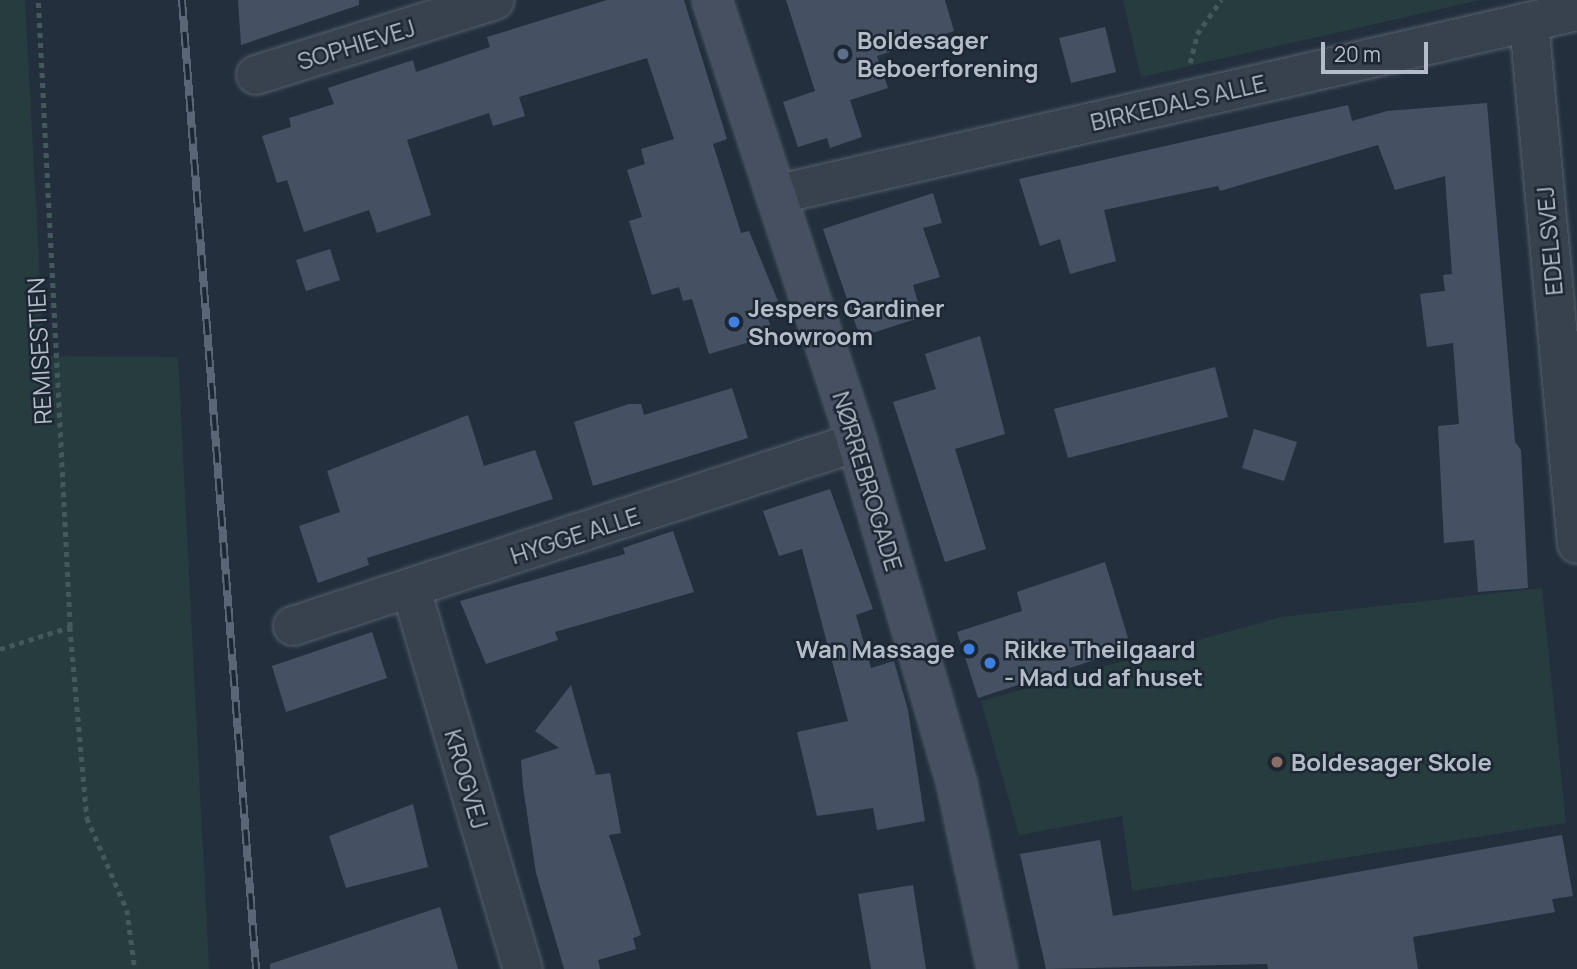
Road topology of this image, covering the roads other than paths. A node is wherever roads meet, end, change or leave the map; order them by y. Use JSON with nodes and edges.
{"nodes":[{"id":1,"x":495,"y":0,"type":"edge"},
{"id":2,"x":712,"y":0,"type":"edge"},
{"id":3,"x":1577,"y":11,"type":"edge"},
{"id":4,"x":1529,"y":22,"type":"junction"},
{"id":5,"x":256,"y":75,"type":"dead end"},
{"id":6,"x":779,"y":194,"type":"junction"},
{"id":7,"x":857,"y":442,"type":"junction"},
{"id":8,"x":1577,"y":544,"type":"edge"},
{"id":9,"x":411,"y":589,"type":"junction"},
{"id":10,"x":293,"y":626,"type":"dead end"},
{"id":11,"x":523,"y":969,"type":"edge"},
{"id":12,"x":996,"y":969,"type":"edge"}],
"edges":[{"from":1,"to":5,"type":"street","name":"SOPHIEVEJ"},
{"from":2,"to":6,"type":"street","name":"NØRREBROGADE"},
{"from":3,"to":4,"type":"street","name":"BIRKEDALS ALLE"},
{"from":4,"to":6,"type":"street","name":"BIRKEDALS ALLE"},
{"from":4,"to":8,"type":"street","name":"EDELSVEJ"},
{"from":6,"to":7,"type":"street","name":"NØRREBROGADE"},
{"from":7,"to":9,"type":"street","name":"HYGGE ALLE"},
{"from":7,"to":12,"type":"street","name":"NØRREBROGADE"},
{"from":9,"to":10,"type":"street","name":"HYGGE ALLE"},
{"from":9,"to":11,"type":"street","name":"KROGVEJ"}]}
